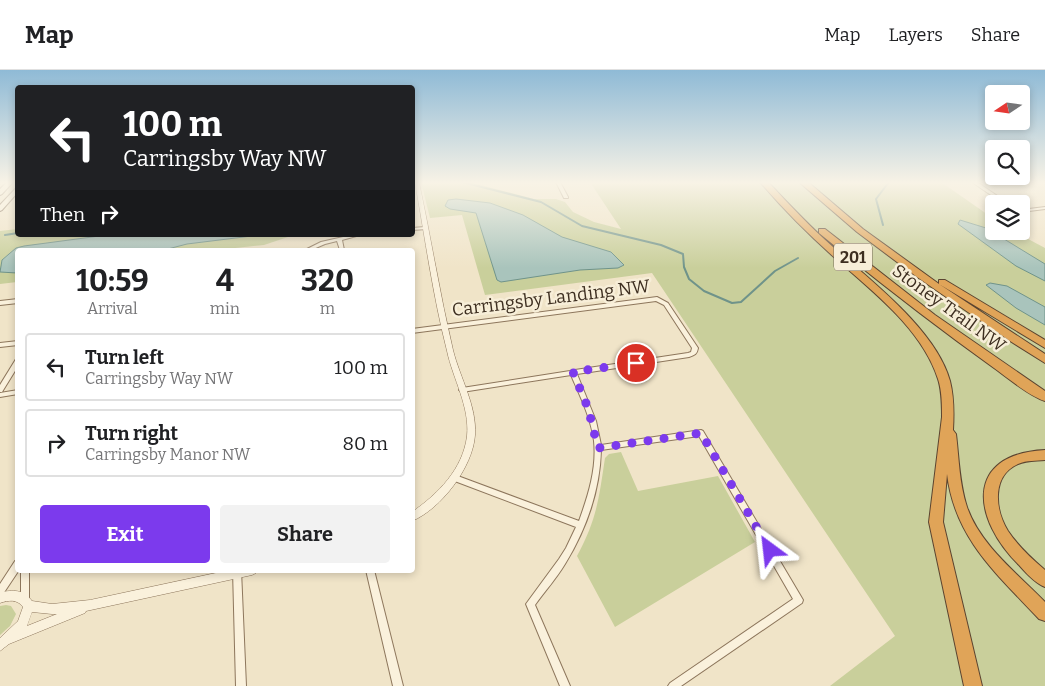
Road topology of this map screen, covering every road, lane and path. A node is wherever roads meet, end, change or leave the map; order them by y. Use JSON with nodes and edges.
{"nodes":[{"id":1,"x":422,"y":211,"type":"edge"},
{"id":2,"x":791,"y":211,"type":"edge"},
{"id":3,"x":798,"y":211,"type":"edge"},
{"id":4,"x":837,"y":211,"type":"edge"},
{"id":5,"x":846,"y":211,"type":"edge"},
{"id":6,"x":425,"y":228,"type":"junction"},
{"id":7,"x":415,"y":229,"type":"edge"},
{"id":8,"x":348,"y":237,"type":"edge"},
{"id":9,"x":339,"y":239,"type":"junction"},
{"id":10,"x":313,"y":248,"type":"edge"},
{"id":11,"x":341,"y":248,"type":"edge"},
{"id":12,"x":15,"y":300,"type":"edge"},
{"id":13,"x":0,"y":303,"type":"edge"},
{"id":14,"x":445,"y":327,"type":"junction"},
{"id":15,"x":415,"y":331,"type":"edge"},
{"id":16,"x":15,"y":343,"type":"edge"},
{"id":17,"x":0,"y":345,"type":"edge"},
{"id":18,"x":1045,"y":345,"type":"edge"},
{"id":19,"x":1045,"y":359,"type":"edge"},
{"id":20,"x":15,"y":365,"type":"edge"},
{"id":21,"x":573,"y":372,"type":"junction"},
{"id":22,"x":0,"y":390,"type":"edge"},
{"id":23,"x":462,"y":390,"type":"junction"},
{"id":24,"x":15,"y":392,"type":"edge"},
{"id":25,"x":0,"y":394,"type":"edge"},
{"id":26,"x":1045,"y":397,"type":"edge"},
{"id":27,"x":948,"y":420,"type":"junction"},
{"id":28,"x":598,"y":448,"type":"junction"},
{"id":29,"x":1045,"y":455,"type":"edge"},
{"id":30,"x":455,"y":478,"type":"junction"},
{"id":31,"x":415,"y":515,"type":"edge"},
{"id":32,"x":581,"y":525,"type":"junction"},
{"id":33,"x":15,"y":568,"type":"edge"},
{"id":34,"x":25,"y":573,"type":"edge"},
{"id":35,"x":233,"y":573,"type":"edge"},
{"id":36,"x":237,"y":573,"type":"edge"},
{"id":37,"x":371,"y":573,"type":"edge"},
{"id":38,"x":1045,"y":580,"type":"edge"},
{"id":39,"x":0,"y":591,"type":"edge"},
{"id":40,"x":0,"y":598,"type":"edge"},
{"id":41,"x":27,"y":602,"type":"junction"},
{"id":42,"x":90,"y":605,"type":"junction"},
{"id":43,"x":1045,"y":613,"type":"edge"},
{"id":44,"x":4,"y":644,"type":"edge"},
{"id":45,"x":240,"y":686,"type":"edge"},
{"id":46,"x":398,"y":686,"type":"edge"},
{"id":47,"x":565,"y":686,"type":"edge"},
{"id":48,"x":674,"y":686,"type":"edge"},
{"id":49,"x":973,"y":686,"type":"edge"}],
"edges":[{"from":1,"to":6,"type":"street"},
{"from":2,"to":27,"type":"highway"},
{"from":3,"to":26,"type":"highway","name":"Stoney Trail NW","number":"201"},
{"from":4,"to":19,"type":"highway","name":"Stoney Trail NW","number":"201"},
{"from":5,"to":18,"type":"highway"},
{"from":6,"to":7,"type":"street"},
{"from":6,"to":14,"type":"street"},
{"from":8,"to":9,"type":"street"},
{"from":9,"to":10,"type":"street"},
{"from":9,"to":11,"type":"street"},
{"from":12,"to":13,"type":"street"},
{"from":14,"to":15,"type":"street"},
{"from":14,"to":21,"type":"street","name":"Carringsby Landing NW"},
{"from":14,"to":23,"type":"street"},
{"from":16,"to":17,"type":"street"},
{"from":20,"to":22,"type":"street"},
{"from":21,"to":23,"type":"street","name":"Carringsby Landing NW"},
{"from":21,"to":28,"type":"street"},
{"from":23,"to":30,"type":"street"},
{"from":24,"to":25,"type":"street"},
{"from":27,"to":43,"type":"highway"},
{"from":27,"to":49,"type":"highway"},
{"from":28,"to":32,"type":"street"},
{"from":28,"to":48,"type":"street"},
{"from":29,"to":38,"type":"highway"},
{"from":30,"to":31,"type":"street"},
{"from":30,"to":32,"type":"street"},
{"from":32,"to":47,"type":"street"},
{"from":33,"to":39,"type":"street"},
{"from":34,"to":41,"type":"street"},
{"from":35,"to":42,"type":"street"},
{"from":36,"to":45,"type":"street"},
{"from":37,"to":46,"type":"street"},
{"from":40,"to":41,"type":"street"},
{"from":41,"to":42,"type":"street"},
{"from":41,"to":44,"type":"street"},
{"from":42,"to":44,"type":"street"}]}
